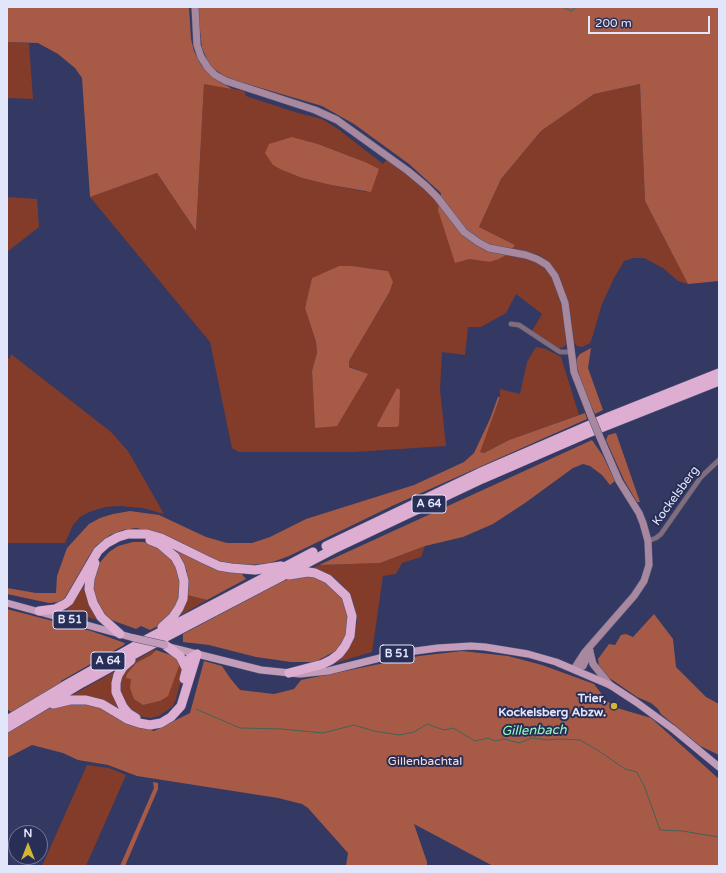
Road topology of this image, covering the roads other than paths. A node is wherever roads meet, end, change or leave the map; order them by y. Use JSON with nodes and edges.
{"nodes":[{"id":1,"x":195,"y":7,"type":"edge"},
{"id":2,"x":512,"y":324,"type":"dead end"},
{"id":3,"x":571,"y":352,"type":"junction"},
{"id":4,"x":719,"y":373,"type":"edge"},
{"id":5,"x":719,"y":380,"type":"edge"},
{"id":6,"x":719,"y":460,"type":"edge"},
{"id":7,"x":648,"y":541,"type":"junction"},
{"id":8,"x":288,"y":565,"type":"junction"},
{"id":9,"x":272,"y":580,"type":"junction"},
{"id":10,"x":7,"y":603,"type":"edge"},
{"id":11,"x":39,"y":611,"type":"junction"},
{"id":12,"x":120,"y":634,"type":"junction"},
{"id":13,"x":151,"y":637,"type":"junction"},
{"id":14,"x":595,"y":641,"type":"junction"},
{"id":15,"x":164,"y":642,"type":"junction"},
{"id":16,"x":590,"y":652,"type":"junction"},
{"id":17,"x":197,"y":654,"type":"junction"},
{"id":18,"x":538,"y":656,"type":"junction"},
{"id":19,"x":186,"y":668,"type":"junction"},
{"id":20,"x":574,"y":669,"type":"junction"},
{"id":21,"x":289,"y":673,"type":"junction"},
{"id":22,"x":610,"y":685,"type":"junction"},
{"id":23,"x":636,"y":702,"type":"junction"},
{"id":24,"x":35,"y":711,"type":"junction"},
{"id":25,"x":7,"y":720,"type":"edge"},
{"id":26,"x":7,"y":728,"type":"edge"},
{"id":27,"x":719,"y":767,"type":"edge"}],
"edges":[{"from":1,"to":3,"type":"main road"},
{"from":2,"to":3,"type":"street"},
{"from":3,"to":7,"type":"main road","bridge":true},
{"from":4,"to":8,"type":"highway","number":"A 64"},
{"from":5,"to":9,"type":"highway","number":"A 64"},
{"from":6,"to":7,"type":"street","name":"Kockelsberg"},
{"from":7,"to":14,"type":"main road"},
{"from":8,"to":11,"type":"highway"},
{"from":8,"to":13,"type":"highway","number":"A 64"},
{"from":9,"to":15,"type":"highway","number":"A 64"},
{"from":9,"to":21,"type":"highway"},
{"from":10,"to":11,"type":"main road","number":"B 51"},
{"from":11,"to":12,"type":"main road","number":"B 51"},
{"from":12,"to":13,"type":"highway"},
{"from":12,"to":15,"type":"main road","number":"B 51","bridge":true},
{"from":13,"to":25,"type":"highway","number":"A 64"},
{"from":14,"to":16,"type":"main road"},
{"from":14,"to":20,"type":"main road"},
{"from":15,"to":17,"type":"main road","number":"B 51"},
{"from":15,"to":19,"type":"highway"},
{"from":15,"to":19,"type":"highway"},
{"from":15,"to":24,"type":"highway","number":"A 64"},
{"from":16,"to":20,"type":"main road"},
{"from":16,"to":22,"type":"main road"},
{"from":17,"to":19,"type":"highway"},
{"from":17,"to":21,"type":"main road","number":"B 51"},
{"from":17,"to":24,"type":"highway"},
{"from":18,"to":20,"type":"main road","number":"B 51"},
{"from":18,"to":21,"type":"main road","number":"B 51"},
{"from":18,"to":23,"type":"main road","number":"B 51"},
{"from":20,"to":22,"type":"main road","number":"B 51"},
{"from":22,"to":23,"type":"main road","number":"B 51"},
{"from":23,"to":27,"type":"main road","number":"B 51"},
{"from":24,"to":26,"type":"highway","number":"A 64"}]}
